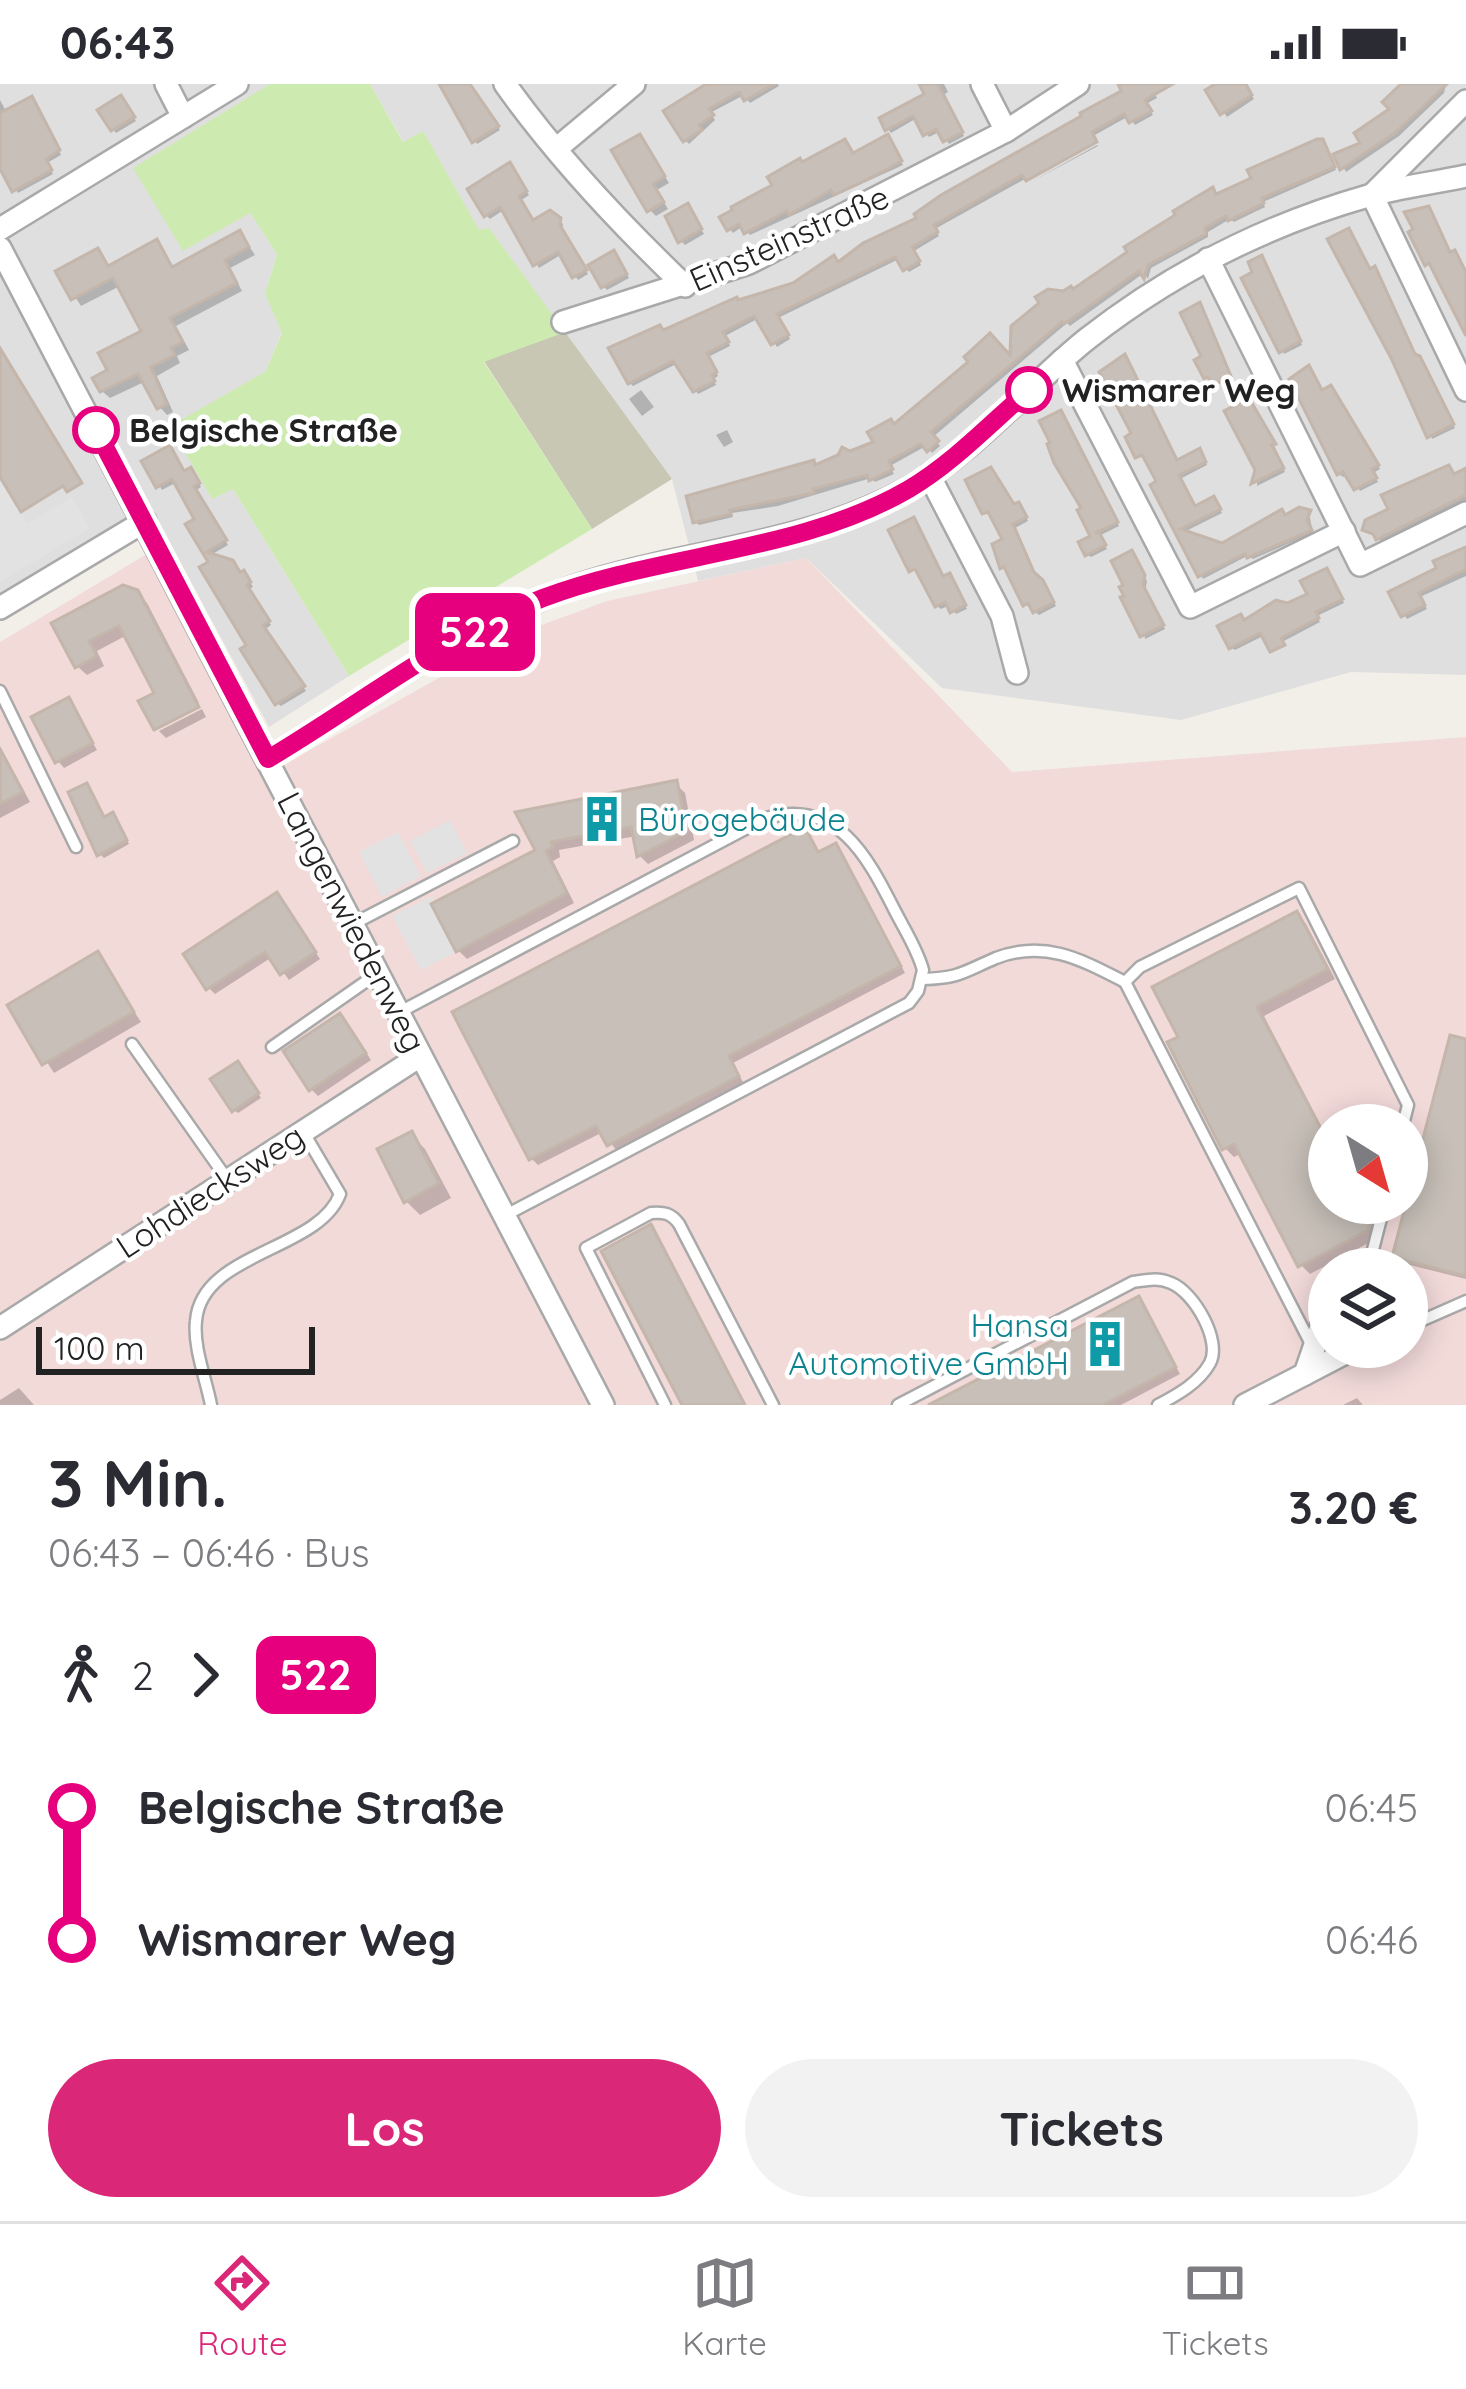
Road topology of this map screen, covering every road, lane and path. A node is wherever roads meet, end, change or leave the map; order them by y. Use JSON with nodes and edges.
{"nodes":[{"id":1,"x":166,"y":84,"type":"edge"},
{"id":2,"x":237,"y":84,"type":"edge"},
{"id":3,"x":505,"y":84,"type":"edge"},
{"id":4,"x":634,"y":84,"type":"edge"},
{"id":5,"x":982,"y":84,"type":"edge"},
{"id":6,"x":1078,"y":84,"type":"edge"},
{"id":7,"x":1466,"y":101,"type":"edge"},
{"id":8,"x":183,"y":117,"type":"junction"},
{"id":9,"x":1006,"y":131,"type":"junction"},
{"id":10,"x":556,"y":149,"type":"junction"},
{"id":11,"x":1466,"y":176,"type":"edge"},
{"id":12,"x":1372,"y":195,"type":"junction"},
{"id":13,"x":0,"y":230,"type":"edge"},
{"id":14,"x":0,"y":248,"type":"edge"},
{"id":15,"x":1208,"y":259,"type":"junction"},
{"id":16,"x":685,"y":286,"type":"junction"},
{"id":17,"x":563,"y":322,"type":"dead end"},
{"id":18,"x":1062,"y":360,"type":"junction"},
{"id":19,"x":1466,"y":390,"type":"edge"},
{"id":20,"x":928,"y":476,"type":"junction"},
{"id":21,"x":1466,"y":513,"type":"edge"},
{"id":22,"x":145,"y":521,"type":"junction"},
{"id":23,"x":1343,"y":531,"type":"junction"},
{"id":24,"x":0,"y":608,"type":"edge"},
{"id":25,"x":1017,"y":673,"type":"dead end"},
{"id":26,"x":0,"y":691,"type":"edge"},
{"id":27,"x":268,"y":759,"type":"junction"},
{"id":28,"x":513,"y":841,"type":"dead end"},
{"id":29,"x":76,"y":847,"type":"dead end"},
{"id":30,"x":352,"y":924,"type":"junction"},
{"id":31,"x":378,"y":973,"type":"junction"},
{"id":32,"x":923,"y":979,"type":"junction"},
{"id":33,"x":1125,"y":982,"type":"junction"},
{"id":34,"x":398,"y":1013,"type":"junction"},
{"id":35,"x":132,"y":1044,"type":"dead end"},
{"id":36,"x":272,"y":1047,"type":"dead end"},
{"id":37,"x":420,"y":1056,"type":"junction"},
{"id":38,"x":1407,"y":1104,"type":"edge"},
{"id":39,"x":302,"y":1130,"type":"junction"},
{"id":40,"x":227,"y":1179,"type":"junction"},
{"id":41,"x":504,"y":1216,"type":"junction"},
{"id":42,"x":1466,"y":1301,"type":"edge"},
{"id":43,"x":1428,"y":1318,"type":"edge"},
{"id":44,"x":0,"y":1328,"type":"edge"},
{"id":45,"x":1308,"y":1336,"type":"edge"},
{"id":46,"x":1308,"y":1365,"type":"edge"},
{"id":47,"x":1317,"y":1368,"type":"edge"},
{"id":48,"x":1305,"y":1374,"type":"junction"},
{"id":49,"x":211,"y":1405,"type":"edge"},
{"id":50,"x":603,"y":1405,"type":"edge"},
{"id":51,"x":665,"y":1405,"type":"edge"},
{"id":52,"x":773,"y":1405,"type":"edge"},
{"id":53,"x":898,"y":1405,"type":"edge"},
{"id":54,"x":1158,"y":1405,"type":"edge"},
{"id":55,"x":1245,"y":1405,"type":"edge"}],
"edges":[{"from":1,"to":8,"type":"street"},
{"from":2,"to":8,"type":"street"},
{"from":3,"to":10,"type":"street"},
{"from":4,"to":10,"type":"street"},
{"from":5,"to":9,"type":"street"},
{"from":6,"to":9,"type":"street","name":"Einsteinstraße"},
{"from":7,"to":12,"type":"street"},
{"from":8,"to":13,"type":"street"},
{"from":9,"to":16,"type":"street","name":"Einsteinstraße"},
{"from":10,"to":16,"type":"street"},
{"from":11,"to":12,"type":"street"},
{"from":12,"to":15,"type":"street"},
{"from":12,"to":19,"type":"street"},
{"from":14,"to":22,"type":"street","name":"Langenwiedenweg"},
{"from":15,"to":18,"type":"street"},
{"from":15,"to":23,"type":"street"},
{"from":16,"to":17,"type":"street","name":"Einsteinstraße"},
{"from":18,"to":20,"type":"street"},
{"from":18,"to":23,"type":"street"},
{"from":20,"to":25,"type":"street"},
{"from":20,"to":27,"type":"street"},
{"from":21,"to":23,"type":"street"},
{"from":22,"to":24,"type":"street"},
{"from":22,"to":27,"type":"street","name":"Langenwiedenweg"},
{"from":26,"to":29,"type":"lane"},
{"from":27,"to":30,"type":"street","name":"Langenwiedenweg"},
{"from":28,"to":30,"type":"lane"},
{"from":30,"to":31,"type":"street","name":"Langenwiedenweg"},
{"from":31,"to":34,"type":"street","name":"Langenwiedenweg"},
{"from":31,"to":36,"type":"lane"},
{"from":32,"to":33,"type":"lane"},
{"from":32,"to":34,"type":"lane"},
{"from":32,"to":41,"type":"lane"},
{"from":33,"to":38,"type":"lane"},
{"from":33,"to":45,"type":"lane"},
{"from":34,"to":37,"type":"street","name":"Langenwiedenweg"},
{"from":35,"to":40,"type":"lane"},
{"from":37,"to":39,"type":"street","name":"Lohdiecksweg"},
{"from":37,"to":41,"type":"street","name":"Langenwiedenweg"},
{"from":39,"to":40,"type":"street","name":"Lohdiecksweg"},
{"from":39,"to":49,"type":"lane"},
{"from":40,"to":44,"type":"street","name":"Lohdiecksweg"},
{"from":41,"to":50,"type":"street","name":"Langenwiedenweg"},
{"from":42,"to":43,"type":"lane"},
{"from":46,"to":48,"type":"street"},
{"from":47,"to":48,"type":"street"},
{"from":48,"to":55,"type":"street"},
{"from":51,"to":52,"type":"lane"},
{"from":53,"to":54,"type":"lane"}]}
